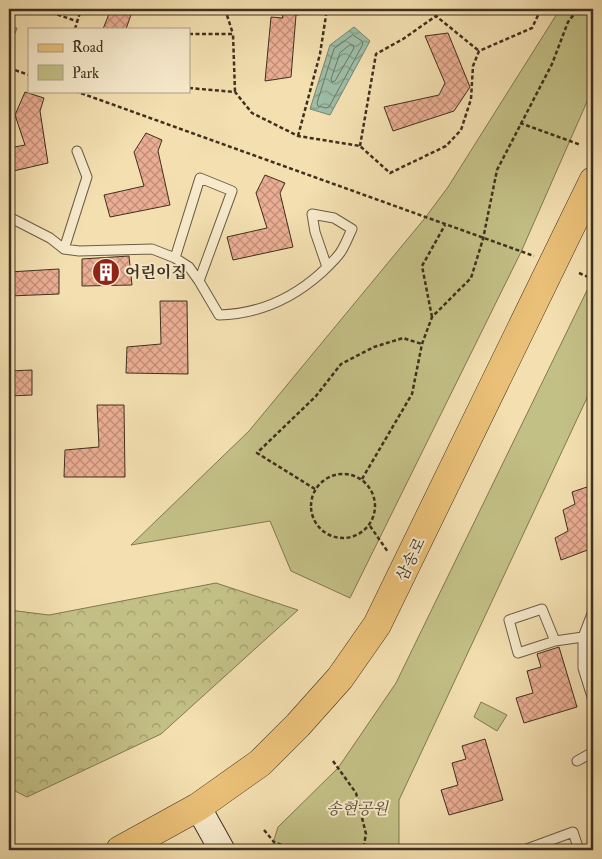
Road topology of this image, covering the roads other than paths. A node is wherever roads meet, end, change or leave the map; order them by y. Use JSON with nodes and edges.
{"nodes":[{"id":1,"x":77,"y":151,"type":"dead end"},
{"id":2,"x":593,"y":181,"type":"edge"},
{"id":3,"x":9,"y":217,"type":"edge"},
{"id":4,"x":64,"y":249,"type":"junction"},
{"id":5,"x":175,"y":258,"type":"junction"},
{"id":6,"x":327,"y":267,"type":"junction"},
{"id":7,"x":199,"y":281,"type":"junction"},
{"id":8,"x":593,"y":611,"type":"edge"},
{"id":9,"x":583,"y":637,"type":"junction"},
{"id":10,"x":555,"y":640,"type":"junction"},
{"id":11,"x":593,"y":700,"type":"edge"},
{"id":12,"x":593,"y":752,"type":"edge"},
{"id":13,"x":577,"y":761,"type":"dead end"},
{"id":14,"x":198,"y":807,"type":"junction"},
{"id":15,"x":120,"y":850,"type":"edge"},
{"id":16,"x":222,"y":850,"type":"edge"},
{"id":17,"x":524,"y":850,"type":"edge"},
{"id":18,"x":579,"y":850,"type":"edge"}],
"edges":[{"from":1,"to":4,"type":"lane"},
{"from":2,"to":14,"type":"main road","name":"삼송로"},
{"from":3,"to":4,"type":"lane"},
{"from":4,"to":5,"type":"lane"},
{"from":5,"to":7,"type":"lane"},
{"from":5,"to":7,"type":"lane"},
{"from":6,"to":6,"type":"lane"},
{"from":6,"to":7,"type":"lane"},
{"from":8,"to":9,"type":"lane"},
{"from":9,"to":10,"type":"lane"},
{"from":9,"to":11,"type":"lane"},
{"from":10,"to":10,"type":"lane"},
{"from":12,"to":13,"type":"lane"},
{"from":14,"to":15,"type":"main road","name":"삼송로"},
{"from":14,"to":16,"type":"main road"},
{"from":17,"to":18,"type":"lane"}]}
